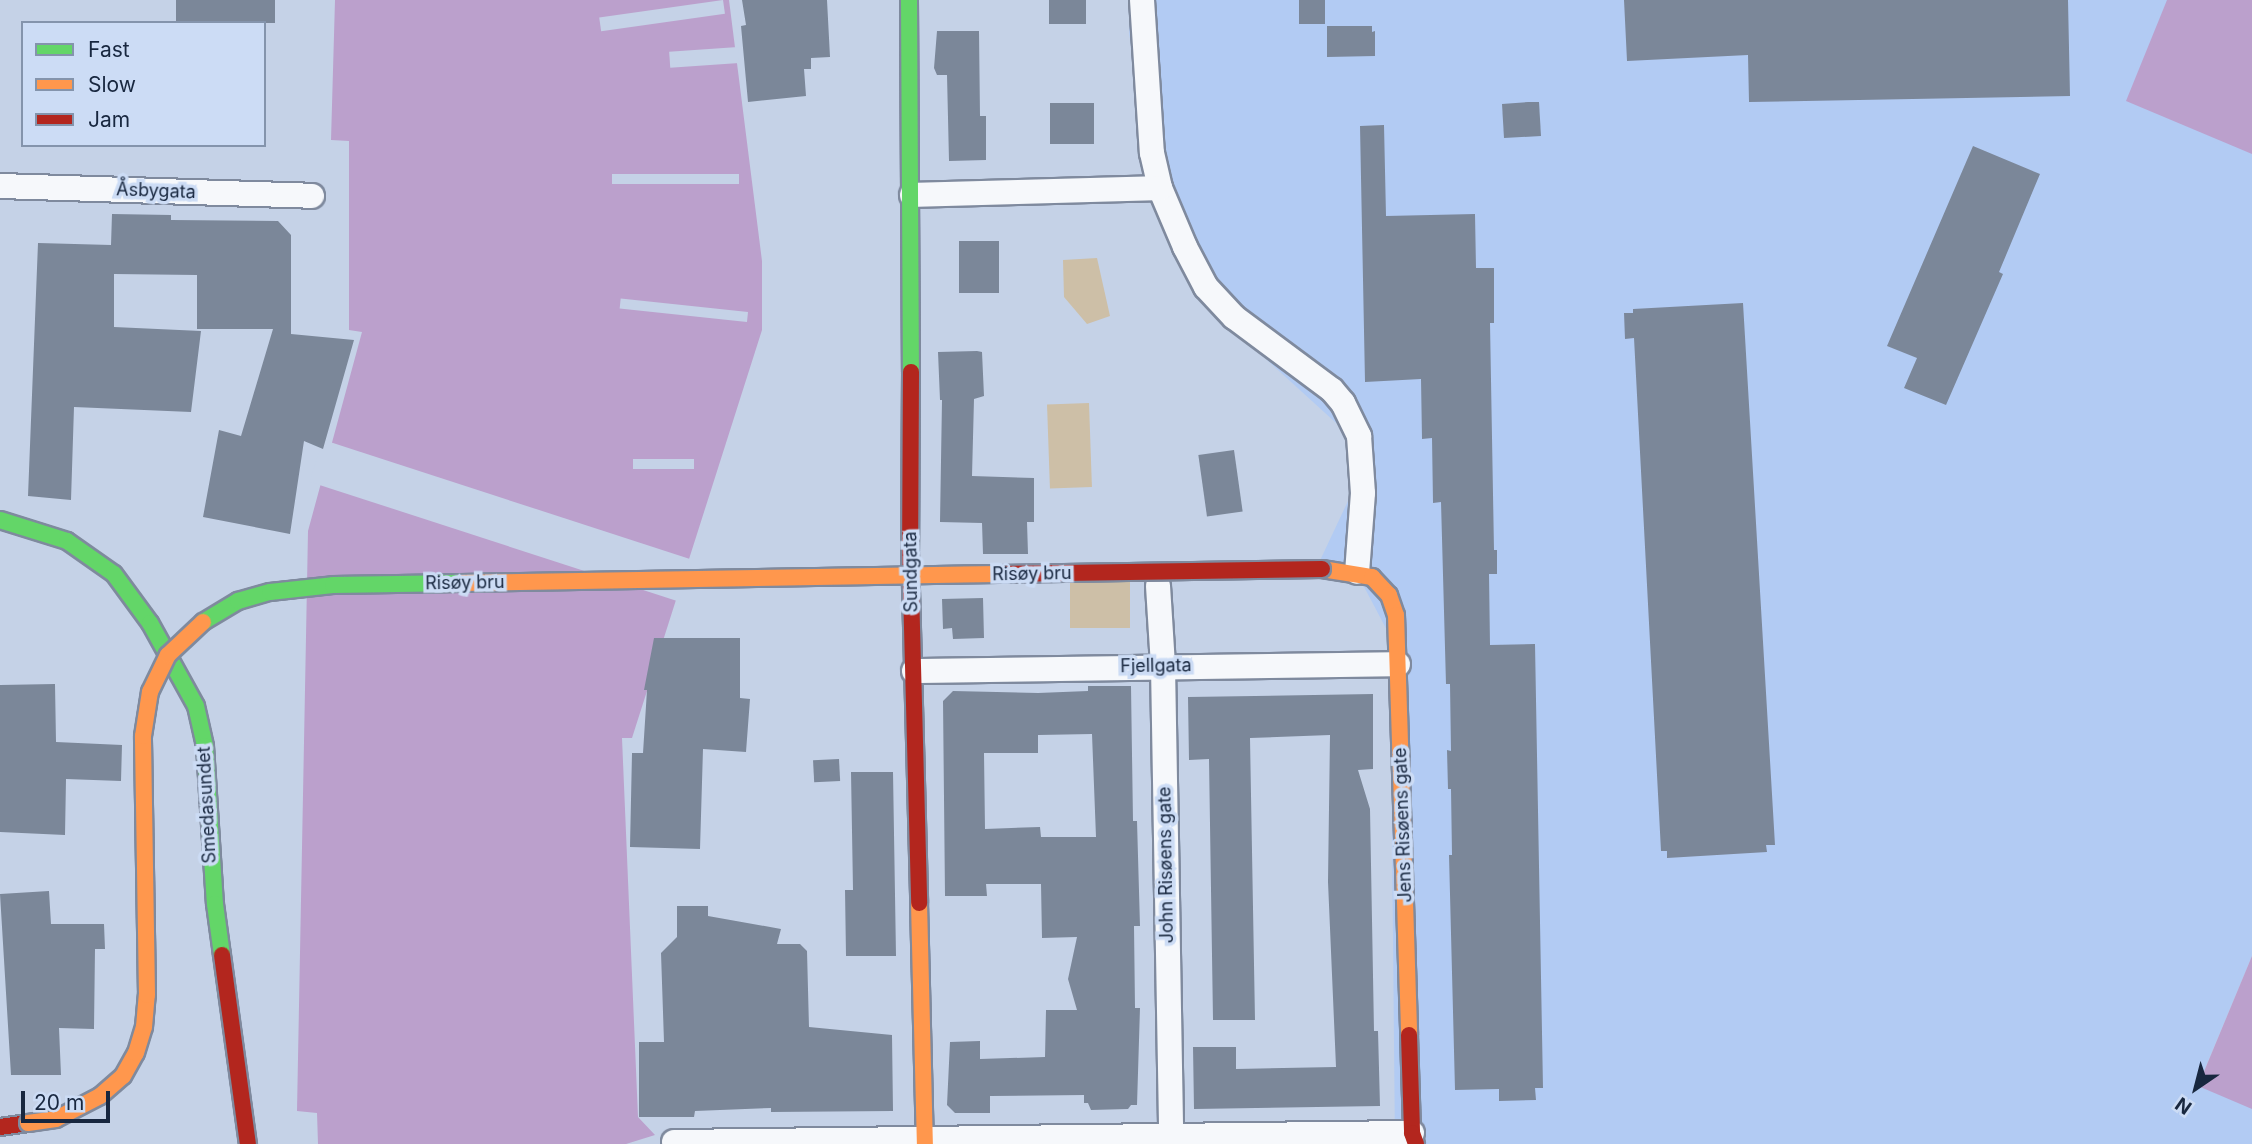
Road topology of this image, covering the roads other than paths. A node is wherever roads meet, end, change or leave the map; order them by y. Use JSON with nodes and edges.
{"nodes":[{"id":1,"x":909,"y":0,"type":"edge"},
{"id":2,"x":1142,"y":0,"type":"edge"},
{"id":3,"x":0,"y":186,"type":"edge"},
{"id":4,"x":1160,"y":188,"type":"junction"},
{"id":5,"x":912,"y":195,"type":"junction"},
{"id":6,"x":312,"y":196,"type":"dead end"},
{"id":7,"x":0,"y":520,"type":"edge"},
{"id":8,"x":1322,"y":569,"type":"joint"},
{"id":9,"x":1357,"y":572,"type":"junction"},
{"id":10,"x":1158,"y":586,"type":"dead end"},
{"id":11,"x":1398,"y":664,"type":"junction"},
{"id":12,"x":1163,"y":666,"type":"junction"},
{"id":13,"x":914,"y":671,"type":"junction"},
{"id":14,"x":0,"y":1127,"type":"edge"},
{"id":15,"x":1171,"y":1139,"type":"edge"},
{"id":16,"x":1414,"y":1139,"type":"edge"},
{"id":17,"x":925,"y":1141,"type":"edge"},
{"id":18,"x":674,"y":1143,"type":"edge"},
{"id":19,"x":248,"y":1144,"type":"edge"}],
"edges":[{"from":1,"to":5,"type":"main road","name":"Sundgata"},
{"from":2,"to":4,"type":"street"},
{"from":3,"to":6,"type":"street","name":"Åsbygata"},
{"from":4,"to":5,"type":"street"},
{"from":4,"to":9,"type":"street"},
{"from":5,"to":13,"type":"main road","name":"Sundgata"},
{"from":7,"to":19,"type":"main road","name":"Smedasundet"},
{"from":8,"to":9,"type":"main road","name":"Jens Risøens gate"},
{"from":8,"to":14,"type":"main road","name":"Risøy bru","bridge":true},
{"from":9,"to":11,"type":"main road","name":"Jens Risøens gate"},
{"from":10,"to":12,"type":"street","name":"John Risøens gate"},
{"from":11,"to":12,"type":"street","name":"Fjellgata"},
{"from":11,"to":16,"type":"main road","name":"Jens Risøens gate"},
{"from":12,"to":13,"type":"street","name":"Fjellgata"},
{"from":12,"to":15,"type":"street","name":"John Risøens gate"},
{"from":13,"to":17,"type":"main road","name":"Sundgata"},
{"from":15,"to":16,"type":"street"},
{"from":15,"to":17,"type":"street"},
{"from":17,"to":18,"type":"street"}]}
